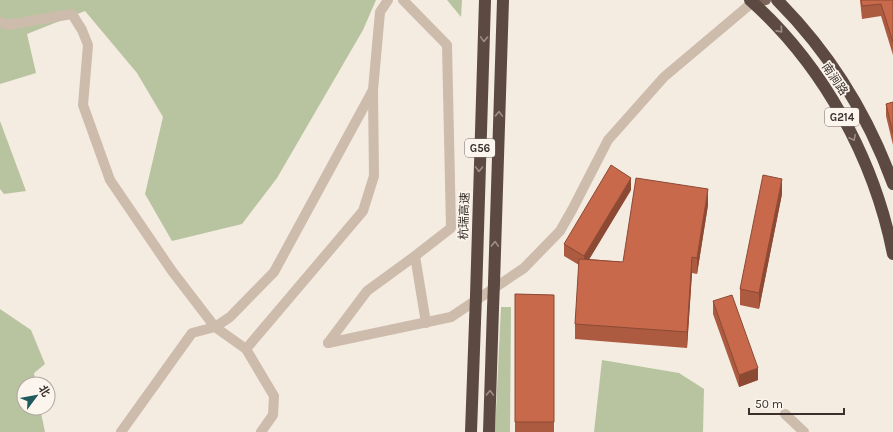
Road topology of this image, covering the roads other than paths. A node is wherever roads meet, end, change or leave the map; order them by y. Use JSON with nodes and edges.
{"nodes":[{"id":1,"x":388,"y":0,"type":"edge"},
{"id":2,"x":402,"y":0,"type":"edge"},
{"id":3,"x":485,"y":0,"type":"edge"},
{"id":4,"x":503,"y":0,"type":"edge"},
{"id":5,"x":766,"y":0,"type":"edge"},
{"id":6,"x":777,"y":0,"type":"edge"},
{"id":7,"x":752,"y":1,"type":"edge"},
{"id":8,"x":0,"y":22,"type":"edge"},
{"id":9,"x":373,"y":90,"type":"junction"},
{"id":10,"x":893,"y":184,"type":"edge"},
{"id":11,"x":893,"y":254,"type":"edge"},
{"id":12,"x":415,"y":256,"type":"junction"},
{"id":13,"x":426,"y":322,"type":"junction"},
{"id":14,"x":214,"y":327,"type":"junction"},
{"id":15,"x":246,"y":349,"type":"junction"},
{"id":16,"x":785,"y":414,"type":"dead end"},
{"id":17,"x":121,"y":432,"type":"edge"},
{"id":18,"x":261,"y":432,"type":"edge"},
{"id":19,"x":471,"y":432,"type":"edge"},
{"id":20,"x":489,"y":432,"type":"edge"},
{"id":21,"x":804,"y":432,"type":"edge"}],
"edges":[{"from":1,"to":9,"type":"street"},
{"from":2,"to":12,"type":"street"},
{"from":3,"to":19,"type":"highway","name":"杭瑞高速","number":"G56","one_way":true,"bridge":true},
{"from":20,"to":4,"type":"highway","number":"G56","one_way":true,"bridge":true},
{"from":5,"to":7,"type":"main road"},
{"from":6,"to":10,"type":"highway","name":"南涧路","number":"G214"},
{"from":7,"to":11,"type":"highway","name":"南涧路","number":"G214","one_way":true},
{"from":7,"to":13,"type":"street"},
{"from":8,"to":14,"type":"street"},
{"from":9,"to":14,"type":"street"},
{"from":9,"to":15,"type":"street"},
{"from":12,"to":13,"type":"street"},
{"from":12,"to":13,"type":"street"},
{"from":14,"to":15,"type":"street"},
{"from":14,"to":17,"type":"street"},
{"from":15,"to":18,"type":"street"},
{"from":16,"to":21,"type":"street"}]}
